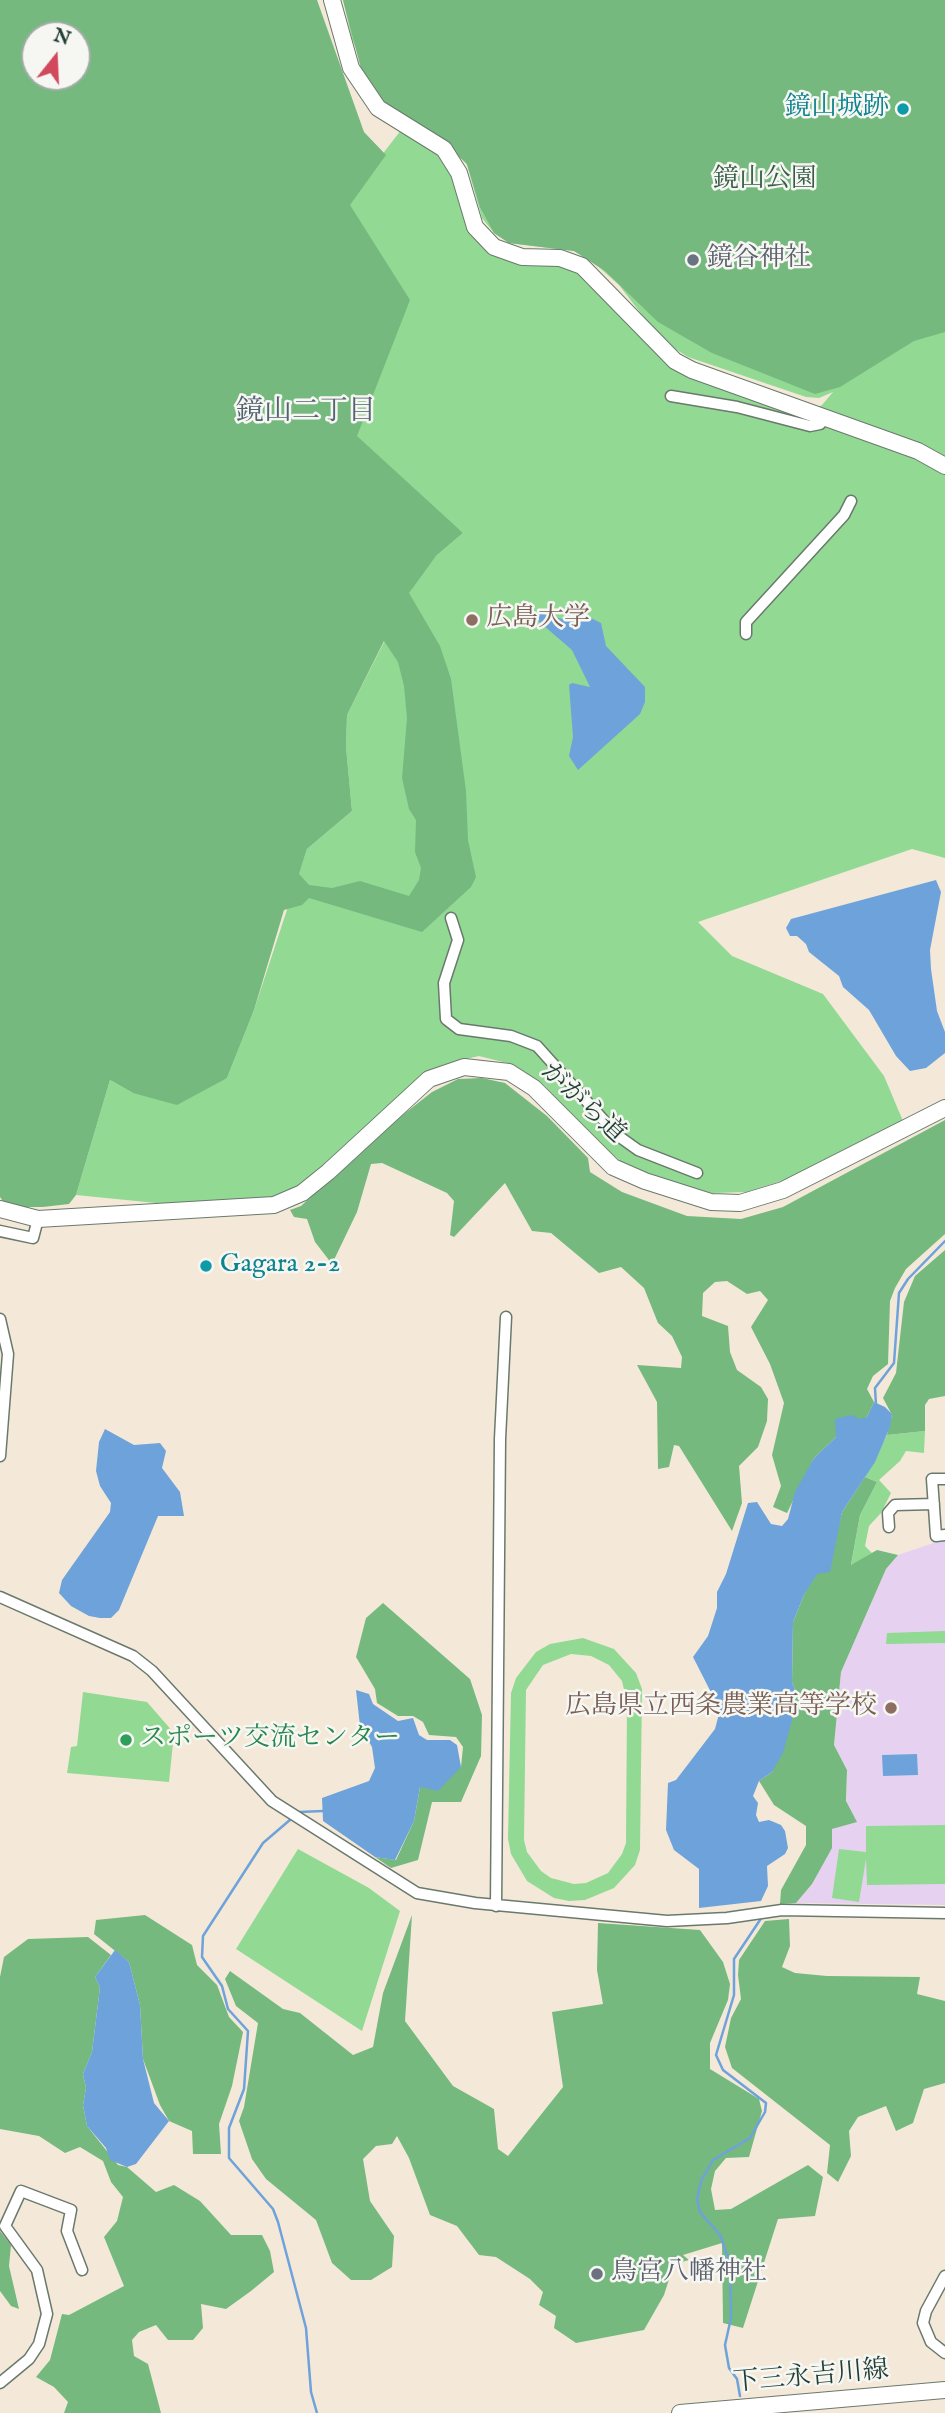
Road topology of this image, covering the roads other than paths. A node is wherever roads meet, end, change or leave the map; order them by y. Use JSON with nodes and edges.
{"nodes":[{"id":1,"x":332,"y":0,"type":"edge"},
{"id":2,"x":671,"y":396,"type":"dead end"},
{"id":3,"x":825,"y":418,"type":"junction"},
{"id":4,"x":945,"y":466,"type":"edge"},
{"id":5,"x":851,"y":501,"type":"dead end"},
{"id":6,"x":746,"y":634,"type":"dead end"},
{"id":7,"x":451,"y":918,"type":"dead end"},
{"id":8,"x":945,"y":1108,"type":"edge"},
{"id":9,"x":697,"y":1173,"type":"dead end"},
{"id":10,"x":0,"y":1209,"type":"edge"},
{"id":11,"x":38,"y":1219,"type":"junction"},
{"id":12,"x":0,"y":1231,"type":"edge"},
{"id":13,"x":506,"y":1317,"type":"dead end"},
{"id":14,"x":0,"y":1319,"type":"edge"},
{"id":15,"x":4,"y":1353,"type":"edge"},
{"id":16,"x":0,"y":1457,"type":"edge"},
{"id":17,"x":945,"y":1479,"type":"edge"},
{"id":18,"x":934,"y":1504,"type":"junction"},
{"id":19,"x":889,"y":1527,"type":"dead end"},
{"id":20,"x":945,"y":1535,"type":"edge"},
{"id":21,"x":0,"y":1597,"type":"edge"},
{"id":22,"x":496,"y":1906,"type":"junction"},
{"id":23,"x":945,"y":1913,"type":"edge"},
{"id":24,"x":82,"y":2270,"type":"dead end"},
{"id":25,"x":945,"y":2276,"type":"edge"},
{"id":26,"x":945,"y":2353,"type":"edge"},
{"id":27,"x":0,"y":2383,"type":"edge"},
{"id":28,"x":945,"y":2390,"type":"edge"},
{"id":29,"x":738,"y":2411,"type":"edge"},
{"id":30,"x":681,"y":2413,"type":"edge"}],
"edges":[{"from":1,"to":3,"type":"street"},
{"from":2,"to":3,"type":"street"},
{"from":3,"to":4,"type":"street"},
{"from":5,"to":6,"type":"street"},
{"from":7,"to":9,"type":"street"},
{"from":8,"to":11,"type":"street","name":"ががら道"},
{"from":10,"to":11,"type":"street","name":"ががら道"},
{"from":11,"to":12,"type":"street"},
{"from":13,"to":22,"type":"street"},
{"from":14,"to":15,"type":"street"},
{"from":15,"to":16,"type":"street"},
{"from":17,"to":18,"type":"street"},
{"from":18,"to":19,"type":"street"},
{"from":18,"to":20,"type":"street"},
{"from":21,"to":22,"type":"street"},
{"from":22,"to":23,"type":"street"},
{"from":24,"to":27,"type":"street"},
{"from":25,"to":26,"type":"street"},
{"from":28,"to":29,"type":"street","name":"下三永吉川線"},
{"from":29,"to":30,"type":"street","name":"下三永吉川線"}]}
